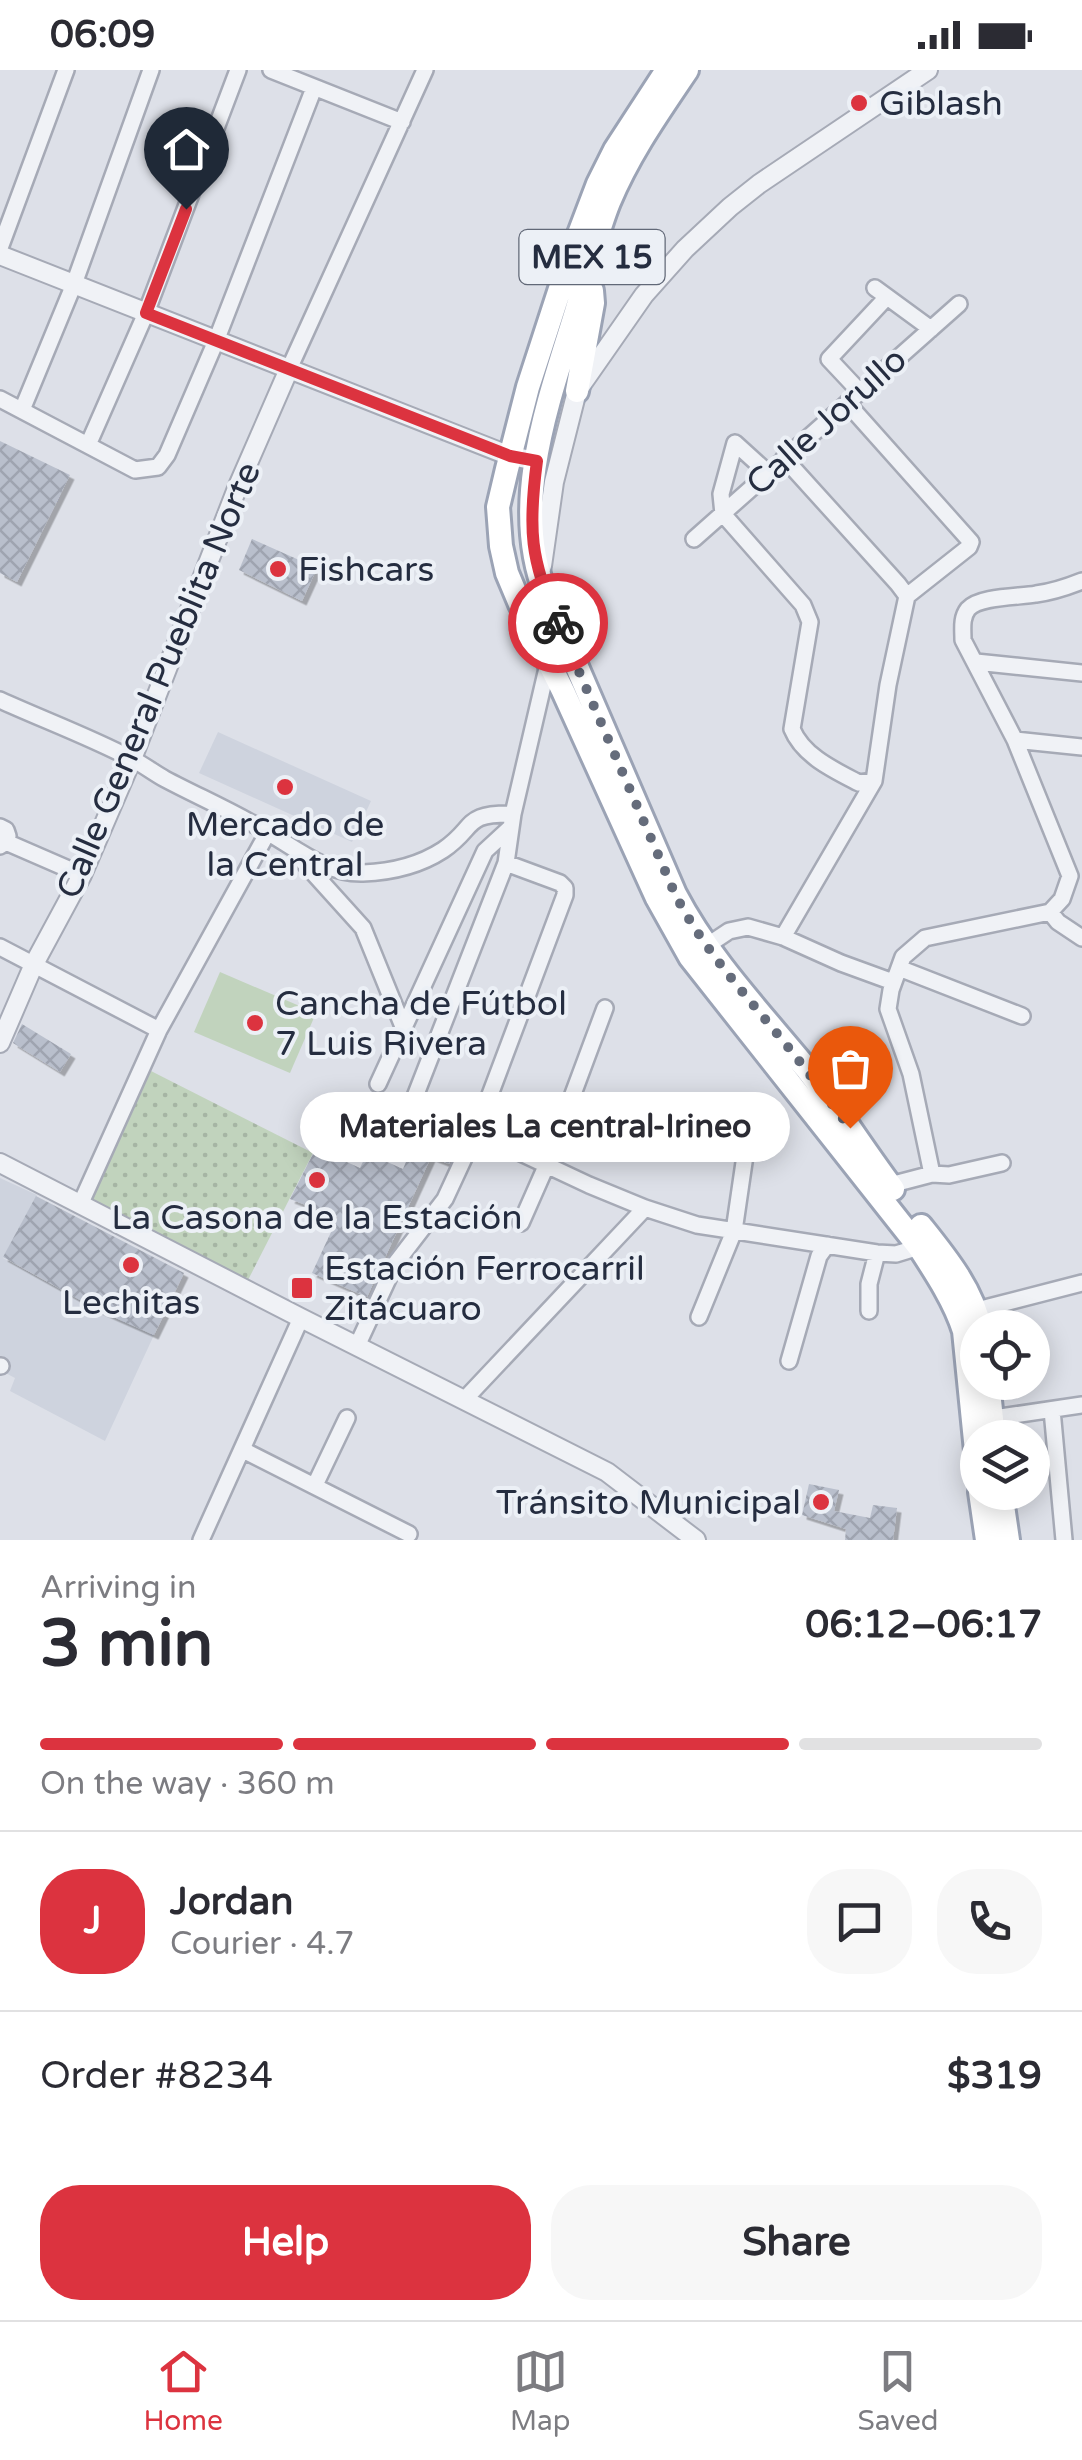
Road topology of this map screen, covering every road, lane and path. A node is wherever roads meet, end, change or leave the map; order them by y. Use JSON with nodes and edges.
{"nodes":[{"id":1,"x":66,"y":70,"type":"edge"},
{"id":2,"x":151,"y":70,"type":"edge"},
{"id":3,"x":238,"y":70,"type":"edge"},
{"id":4,"x":271,"y":70,"type":"edge"},
{"id":5,"x":425,"y":70,"type":"edge"},
{"id":6,"x":667,"y":70,"type":"edge"},
{"id":7,"x":686,"y":70,"type":"edge"},
{"id":8,"x":928,"y":70,"type":"edge"},
{"id":9,"x":314,"y":88,"type":"junction"},
{"id":10,"x":402,"y":122,"type":"junction"},
{"id":11,"x":0,"y":251,"type":"edge"},
{"id":12,"x":590,"y":264,"type":"junction"},
{"id":13,"x":74,"y":284,"type":"junction"},
{"id":14,"x":959,"y":304,"type":"dead end"},
{"id":15,"x":146,"y":313,"type":"junction"},
{"id":16,"x":931,"y":328,"type":"junction"},
{"id":17,"x":216,"y":340,"type":"junction"},
{"id":18,"x":289,"y":370,"type":"junction"},
{"id":19,"x":576,"y":391,"type":"junction"},
{"id":20,"x":860,"y":392,"type":"junction"},
{"id":21,"x":0,"y":399,"type":"edge"},
{"id":22,"x":848,"y":403,"type":"junction"},
{"id":23,"x":22,"y":410,"type":"junction"},
{"id":24,"x":88,"y":446,"type":"junction"},
{"id":25,"x":510,"y":456,"type":"junction"},
{"id":26,"x":784,"y":458,"type":"junction"},
{"id":27,"x":537,"y":461,"type":"junction"},
{"id":28,"x":767,"y":472,"type":"junction"},
{"id":29,"x":723,"y":514,"type":"junction"},
{"id":30,"x":694,"y":539,"type":"dead end"},
{"id":31,"x":1082,"y":582,"type":"edge"},
{"id":32,"x":543,"y":588,"type":"junction"},
{"id":33,"x":907,"y":596,"type":"junction"},
{"id":34,"x":520,"y":604,"type":"junction"},
{"id":35,"x":976,"y":662,"type":"junction"},
{"id":36,"x":548,"y":664,"type":"junction"},
{"id":37,"x":1082,"y":673,"type":"edge"},
{"id":38,"x":0,"y":700,"type":"edge"},
{"id":39,"x":1015,"y":740,"type":"junction"},
{"id":40,"x":1082,"y":747,"type":"edge"},
{"id":41,"x":132,"y":759,"type":"junction"},
{"id":42,"x":874,"y":781,"type":"junction"},
{"id":43,"x":512,"y":821,"type":"junction"},
{"id":44,"x":268,"y":832,"type":"junction"},
{"id":45,"x":2,"y":838,"type":"edge"},
{"id":46,"x":292,"y":849,"type":"junction"},
{"id":47,"x":506,"y":864,"type":"junction"},
{"id":48,"x":82,"y":875,"type":"junction"},
{"id":49,"x":1076,"y":875,"type":"edge"},
{"id":50,"x":1050,"y":912,"type":"junction"},
{"id":51,"x":783,"y":937,"type":"junction"},
{"id":52,"x":1082,"y":938,"type":"edge"},
{"id":53,"x":0,"y":947,"type":"edge"},
{"id":54,"x":698,"y":952,"type":"junction"},
{"id":55,"x":34,"y":964,"type":"junction"},
{"id":56,"x":896,"y":975,"type":"junction"},
{"id":57,"x":605,"y":1008,"type":"dead end"},
{"id":58,"x":1022,"y":1016,"type":"dead end"},
{"id":59,"x":404,"y":1029,"type":"junction"},
{"id":60,"x":158,"y":1030,"type":"junction"},
{"id":61,"x":0,"y":1043,"type":"edge"},
{"id":62,"x":378,"y":1084,"type":"dead end"},
{"id":63,"x":409,"y":1112,"type":"dead end"},
{"id":64,"x":476,"y":1132,"type":"junction"},
{"id":65,"x":748,"y":1135,"type":"dead end"},
{"id":66,"x":1002,"y":1162,"type":"dead end"},
{"id":67,"x":0,"y":1163,"type":"edge"},
{"id":68,"x":547,"y":1164,"type":"junction"},
{"id":69,"x":932,"y":1174,"type":"junction"},
{"id":70,"x":890,"y":1184,"type":"junction"},
{"id":71,"x":80,"y":1205,"type":"junction"},
{"id":72,"x":644,"y":1208,"type":"junction"},
{"id":73,"x":521,"y":1223,"type":"dead end"},
{"id":74,"x":734,"y":1231,"type":"junction"},
{"id":75,"x":827,"y":1245,"type":"junction"},
{"id":76,"x":918,"y":1247,"type":"junction"},
{"id":77,"x":877,"y":1253,"type":"junction"},
{"id":78,"x":1082,"y":1283,"type":"edge"},
{"id":79,"x":974,"y":1310,"type":"edge"},
{"id":80,"x":1005,"y":1310,"type":"edge"},
{"id":81,"x":869,"y":1311,"type":"dead end"},
{"id":82,"x":699,"y":1317,"type":"dead end"},
{"id":83,"x":302,"y":1318,"type":"junction"},
{"id":84,"x":357,"y":1346,"type":"junction"},
{"id":85,"x":789,"y":1361,"type":"dead end"},
{"id":86,"x":465,"y":1399,"type":"junction"},
{"id":87,"x":1082,"y":1405,"type":"edge"},
{"id":88,"x":1052,"y":1410,"type":"junction"},
{"id":89,"x":347,"y":1418,"type":"dead end"},
{"id":90,"x":986,"y":1420,"type":"edge"},
{"id":91,"x":1011,"y":1420,"type":"edge"},
{"id":92,"x":244,"y":1450,"type":"junction"},
{"id":93,"x":315,"y":1485,"type":"junction"},
{"id":94,"x":983,"y":1510,"type":"edge"},
{"id":95,"x":1004,"y":1510,"type":"edge"},
{"id":96,"x":410,"y":1534,"type":"dead end"},
{"id":97,"x":202,"y":1540,"type":"edge"},
{"id":98,"x":696,"y":1540,"type":"edge"},
{"id":99,"x":987,"y":1540,"type":"edge"},
{"id":100,"x":1008,"y":1540,"type":"edge"},
{"id":101,"x":1064,"y":1540,"type":"edge"}],
"edges":[{"from":1,"to":11,"type":"street"},
{"from":2,"to":13,"type":"street"},
{"from":3,"to":15,"type":"street"},
{"from":4,"to":9,"type":"street"},
{"from":5,"to":10,"type":"street"},
{"from":6,"to":25,"type":"main road","number":"MEX 15"},
{"from":7,"to":12,"type":"main road","number":"MEX 15"},
{"from":8,"to":19,"type":"street"},
{"from":9,"to":10,"type":"street"},
{"from":9,"to":17,"type":"street"},
{"from":10,"to":18,"type":"street"},
{"from":11,"to":13,"type":"street"},
{"from":12,"to":19,"type":"main road"},
{"from":12,"to":27,"type":"main road","number":"MEX 15"},
{"from":13,"to":15,"type":"street"},
{"from":13,"to":23,"type":"street"},
{"from":14,"to":16,"type":"street","name":"Calle Jorullo"},
{"from":15,"to":17,"type":"street"},
{"from":15,"to":24,"type":"street"},
{"from":16,"to":20,"type":"street","name":"Calle Jorullo"},
{"from":16,"to":20,"type":"street"},
{"from":17,"to":18,"type":"street"},
{"from":17,"to":24,"type":"street"},
{"from":18,"to":25,"type":"street"},
{"from":18,"to":41,"type":"street","name":"Calle General Pueblita Norte"},
{"from":19,"to":32,"type":"street"},
{"from":20,"to":22,"type":"street","name":"Calle Jorullo"},
{"from":21,"to":23,"type":"street"},
{"from":22,"to":26,"type":"street","name":"Calle Jorullo"},
{"from":22,"to":33,"type":"street"},
{"from":23,"to":24,"type":"street"},
{"from":25,"to":27,"type":"street"},
{"from":25,"to":34,"type":"main road","number":"MEX 15"},
{"from":26,"to":28,"type":"street","name":"Calle Jorullo"},
{"from":26,"to":33,"type":"street"},
{"from":27,"to":32,"type":"main road","number":"MEX 15"},
{"from":28,"to":29,"type":"street","name":"Calle Jorullo"},
{"from":28,"to":29,"type":"street"},
{"from":29,"to":30,"type":"street","name":"Calle Jorullo"},
{"from":29,"to":42,"type":"street"},
{"from":31,"to":35,"type":"street"},
{"from":32,"to":34,"type":"main road"},
{"from":32,"to":54,"type":"main road","number":"MEX 15"},
{"from":33,"to":42,"type":"street"},
{"from":34,"to":36,"type":"main road","number":"MEX 15"},
{"from":35,"to":37,"type":"street"},
{"from":35,"to":39,"type":"street"},
{"from":36,"to":43,"type":"street"},
{"from":36,"to":54,"type":"main road","number":"MEX 15"},
{"from":38,"to":41,"type":"street"},
{"from":39,"to":40,"type":"street"},
{"from":39,"to":49,"type":"street"},
{"from":41,"to":44,"type":"street"},
{"from":41,"to":48,"type":"street","name":"Calle General Pueblita Norte"},
{"from":42,"to":51,"type":"street"},
{"from":43,"to":46,"type":"street"},
{"from":43,"to":47,"type":"street"},
{"from":43,"to":59,"type":"street"},
{"from":44,"to":46,"type":"street"},
{"from":44,"to":60,"type":"street"},
{"from":45,"to":48,"type":"street"},
{"from":46,"to":59,"type":"street"},
{"from":47,"to":63,"type":"street"},
{"from":47,"to":64,"type":"street"},
{"from":48,"to":55,"type":"street","name":"Calle General Pueblita Norte"},
{"from":49,"to":50,"type":"street"},
{"from":50,"to":52,"type":"street"},
{"from":50,"to":56,"type":"street"},
{"from":51,"to":54,"type":"street"},
{"from":51,"to":56,"type":"street"},
{"from":53,"to":55,"type":"street"},
{"from":54,"to":70,"type":"main road","number":"MEX 15"},
{"from":54,"to":76,"type":"main road","number":"MEX 15"},
{"from":55,"to":60,"type":"street"},
{"from":55,"to":61,"type":"street","name":"Calle General Pueblita Norte"},
{"from":56,"to":58,"type":"street"},
{"from":56,"to":69,"type":"street"},
{"from":57,"to":68,"type":"street"},
{"from":59,"to":62,"type":"street"},
{"from":60,"to":71,"type":"street"},
{"from":64,"to":68,"type":"street"},
{"from":64,"to":84,"type":"street"},
{"from":65,"to":74,"type":"street"},
{"from":66,"to":69,"type":"street"},
{"from":67,"to":71,"type":"street"},
{"from":68,"to":72,"type":"street"},
{"from":68,"to":73,"type":"street"},
{"from":69,"to":70,"type":"street"},
{"from":70,"to":79,"type":"main road","number":"MEX 15"},
{"from":71,"to":83,"type":"street"},
{"from":72,"to":74,"type":"street"},
{"from":72,"to":86,"type":"street"},
{"from":74,"to":75,"type":"street"},
{"from":74,"to":82,"type":"street"},
{"from":75,"to":77,"type":"street"},
{"from":75,"to":85,"type":"street"},
{"from":76,"to":77,"type":"street"},
{"from":76,"to":90,"type":"main road","number":"MEX 15"},
{"from":77,"to":81,"type":"street"},
{"from":78,"to":80,"type":"street"},
{"from":83,"to":84,"type":"street"},
{"from":83,"to":92,"type":"street"},
{"from":84,"to":86,"type":"street"},
{"from":86,"to":98,"type":"street"},
{"from":87,"to":88,"type":"street"},
{"from":88,"to":91,"type":"street"},
{"from":88,"to":101,"type":"street"},
{"from":89,"to":93,"type":"street"},
{"from":92,"to":93,"type":"street"},
{"from":92,"to":97,"type":"street"},
{"from":93,"to":96,"type":"street"},
{"from":94,"to":99,"type":"main road"},
{"from":95,"to":100,"type":"main road"}]}
